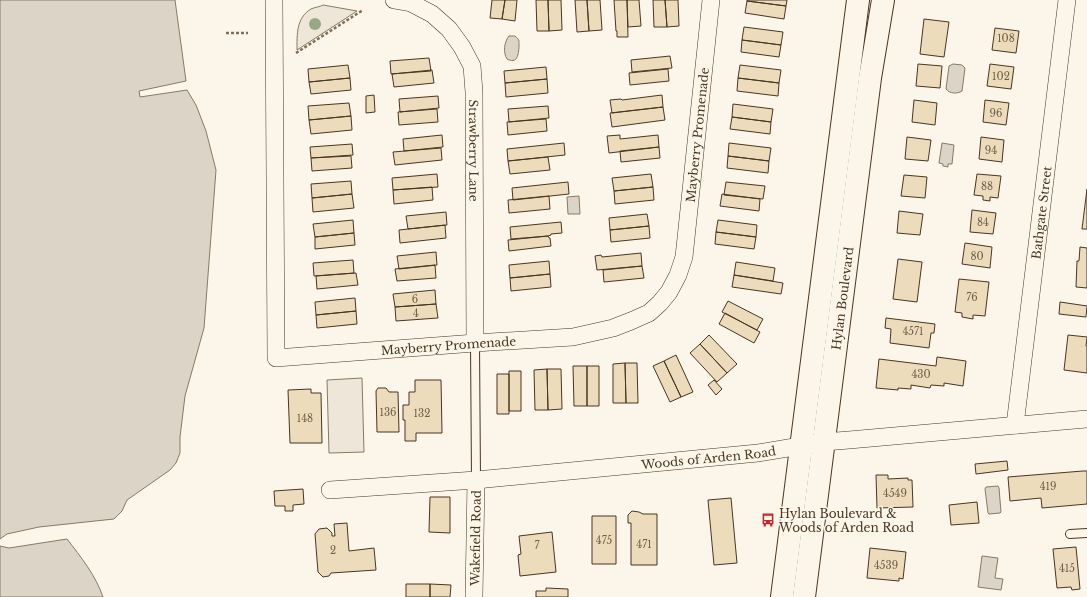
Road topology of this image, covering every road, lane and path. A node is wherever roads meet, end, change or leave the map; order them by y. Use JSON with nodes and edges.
{"nodes":[{"id":1,"x":274,"y":0,"type":"edge"},
{"id":2,"x":394,"y":0,"type":"edge"},
{"id":3,"x":711,"y":0,"type":"edge"},
{"id":4,"x":858,"y":0,"type":"edge"},
{"id":5,"x":883,"y":0,"type":"edge"},
{"id":6,"x":1067,"y":0,"type":"edge"},
{"id":7,"x":364,"y":10,"type":"dead end"},
{"id":8,"x":226,"y":33,"type":"dead end"},
{"id":9,"x":248,"y":33,"type":"dead end"},
{"id":10,"x":296,"y":53,"type":"dead end"},
{"id":11,"x":475,"y":343,"type":"junction"},
{"id":12,"x":1087,"y":419,"type":"edge"},
{"id":13,"x":1015,"y":425,"type":"junction"},
{"id":14,"x":824,"y":442,"type":"junction"},
{"id":15,"x":802,"y":446,"type":"junction"},
{"id":16,"x":476,"y":480,"type":"junction"},
{"id":17,"x":330,"y":490,"type":"dead end"},
{"id":18,"x":1087,"y":533,"type":"edge"},
{"id":19,"x":1070,"y":534,"type":"dead end"},
{"id":20,"x":474,"y":597,"type":"edge"},
{"id":21,"x":782,"y":597,"type":"edge"},
{"id":22,"x":804,"y":597,"type":"edge"}],
"edges":[{"from":1,"to":11,"type":"street","name":"Mayberry Promenade"},
{"from":2,"to":11,"type":"street","name":"Strawberry Lane"},
{"from":3,"to":11,"type":"street","name":"Mayberry Promenade"},
{"from":4,"to":15,"type":"main road","name":"Hylan Boulevard"},
{"from":5,"to":14,"type":"main road","name":"Hylan Boulevard"},
{"from":6,"to":13,"type":"street","name":"Bathgate Street"},
{"from":7,"to":10,"type":"path"},
{"from":8,"to":9,"type":"path"},
{"from":11,"to":16,"type":"lane"},
{"from":12,"to":13,"type":"street","name":"Woods of Arden Road"},
{"from":13,"to":14,"type":"street","name":"Woods of Arden Road"},
{"from":14,"to":15,"type":"street","name":"Woods of Arden Road"},
{"from":14,"to":22,"type":"main road","name":"Hylan Boulevard"},
{"from":15,"to":16,"type":"street","name":"Woods of Arden Road"},
{"from":15,"to":21,"type":"main road","name":"Hylan Boulevard"},
{"from":16,"to":17,"type":"street","name":"Woods of Arden Road"},
{"from":16,"to":20,"type":"street","name":"Wakefield Road"},
{"from":18,"to":19,"type":"lane"}]}
